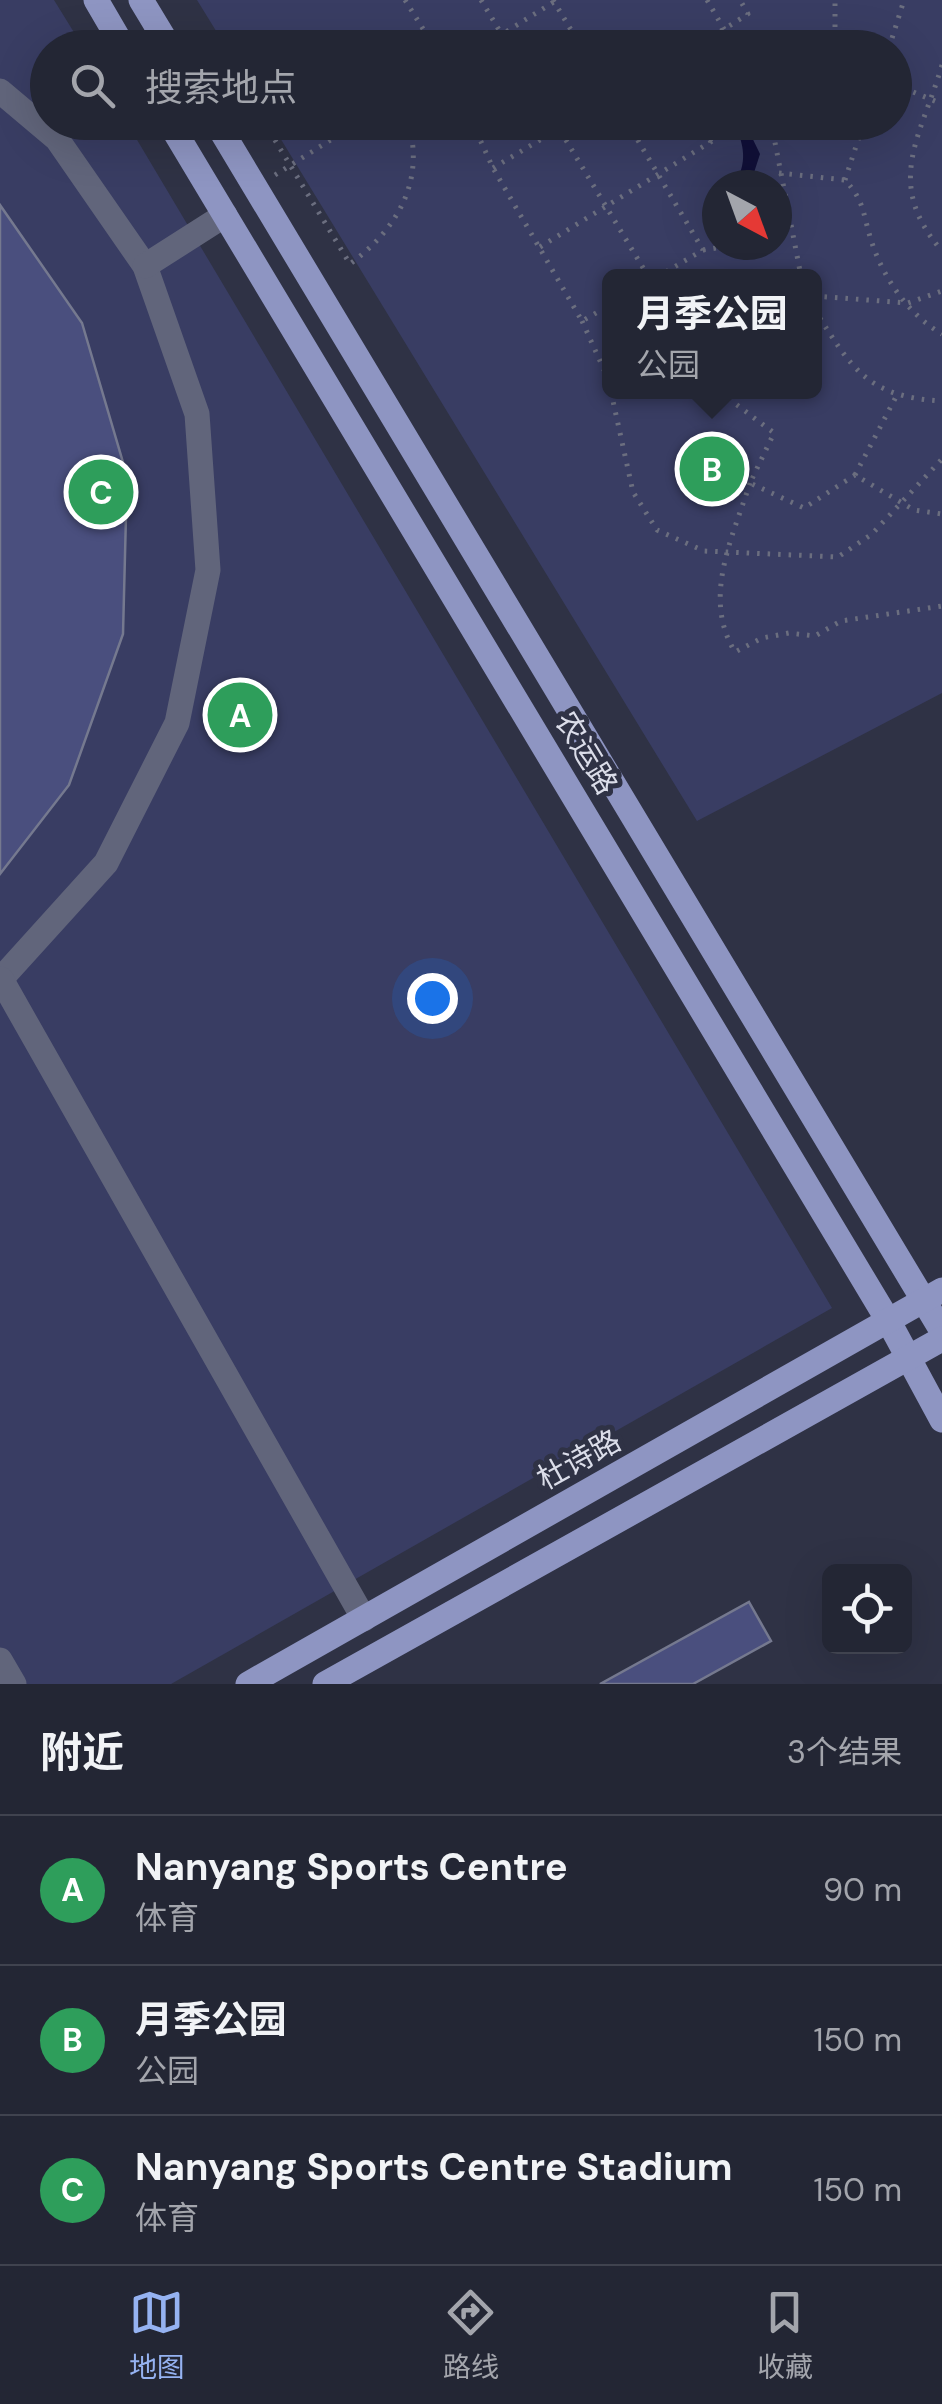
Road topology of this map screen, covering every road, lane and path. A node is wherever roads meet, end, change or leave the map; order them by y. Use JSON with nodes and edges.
{"nodes":[{"id":1,"x":96,"y":0,"type":"edge"},
{"id":2,"x":141,"y":0,"type":"edge"},
{"id":3,"x":406,"y":0,"type":"edge"},
{"id":4,"x":482,"y":0,"type":"edge"},
{"id":5,"x":555,"y":0,"type":"edge"},
{"id":6,"x":707,"y":0,"type":"edge"},
{"id":7,"x":740,"y":0,"type":"edge"},
{"id":8,"x":835,"y":0,"type":"edge"},
{"id":9,"x":904,"y":0,"type":"edge"},
{"id":10,"x":724,"y":29,"type":"joint"},
{"id":11,"x":114,"y":30,"type":"edge"},
{"id":12,"x":159,"y":30,"type":"edge"},
{"id":13,"x":424,"y":30,"type":"edge"},
{"id":14,"x":500,"y":30,"type":"edge"},
{"id":15,"x":508,"y":30,"type":"edge"},
{"id":16,"x":572,"y":30,"type":"edge"},
{"id":17,"x":835,"y":30,"type":"edge"},
{"id":18,"x":895,"y":30,"type":"edge"},
{"id":19,"x":942,"y":65,"type":"edge"},
{"id":20,"x":0,"y":91,"type":"edge"},
{"id":21,"x":912,"y":91,"type":"edge"},
{"id":22,"x":930,"y":98,"type":"junction"},
{"id":23,"x":942,"y":104,"type":"edge"},
{"id":24,"x":30,"y":116,"type":"edge"},
{"id":25,"x":58,"y":140,"type":"edge"},
{"id":26,"x":180,"y":140,"type":"edge"},
{"id":27,"x":227,"y":140,"type":"edge"},
{"id":28,"x":275,"y":140,"type":"edge"},
{"id":29,"x":331,"y":140,"type":"edge"},
{"id":30,"x":410,"y":140,"type":"edge"},
{"id":31,"x":480,"y":140,"type":"edge"},
{"id":32,"x":536,"y":140,"type":"edge"},
{"id":33,"x":566,"y":140,"type":"edge"},
{"id":34,"x":637,"y":140,"type":"edge"},
{"id":35,"x":715,"y":140,"type":"edge"},
{"id":36,"x":774,"y":140,"type":"edge"},
{"id":37,"x":858,"y":140,"type":"edge"},
{"id":38,"x":712,"y":142,"type":"joint"},
{"id":39,"x":290,"y":166,"type":"junction"},
{"id":40,"x":493,"y":168,"type":"junction"},
{"id":41,"x":779,"y":170,"type":"edge"},
{"id":42,"x":792,"y":174,"type":"edge"},
{"id":43,"x":658,"y":176,"type":"junction"},
{"id":44,"x":844,"y":180,"type":"junction"},
{"id":45,"x":256,"y":187,"type":"junction"},
{"id":46,"x":606,"y":206,"type":"junction"},
{"id":47,"x":225,"y":215,"type":"junction"},
{"id":48,"x":792,"y":241,"type":"edge"},
{"id":49,"x":540,"y":247,"type":"junction"},
{"id":50,"x":702,"y":248,"type":"edge"},
{"id":51,"x":702,"y":251,"type":"edge"},
{"id":52,"x":942,"y":251,"type":"edge"},
{"id":53,"x":146,"y":266,"type":"junction"},
{"id":54,"x":644,"y":269,"type":"edge"},
{"id":55,"x":671,"y":269,"type":"edge"},
{"id":56,"x":799,"y":269,"type":"edge"},
{"id":57,"x":942,"y":292,"type":"edge"},
{"id":58,"x":822,"y":297,"type":"edge"},
{"id":59,"x":908,"y":303,"type":"junction"},
{"id":60,"x":602,"y":310,"type":"edge"},
{"id":61,"x":582,"y":321,"type":"junction"},
{"id":62,"x":822,"y":321,"type":"edge"},
{"id":63,"x":942,"y":334,"type":"edge"},
{"id":64,"x":602,"y":365,"type":"edge"},
{"id":65,"x":898,"y":393,"type":"junction"},
{"id":66,"x":613,"y":399,"type":"edge"},
{"id":67,"x":729,"y":399,"type":"edge"},
{"id":68,"x":942,"y":401,"type":"edge"},
{"id":69,"x":942,"y":458,"type":"edge"},
{"id":70,"x":855,"y":475,"type":"junction"},
{"id":71,"x":750,"y":483,"type":"junction"},
{"id":72,"x":898,"y":501,"type":"junction"},
{"id":73,"x":942,"y":514,"type":"edge"},
{"id":74,"x":728,"y":553,"type":"junction"},
{"id":75,"x":942,"y":606,"type":"edge"},
{"id":76,"x":0,"y":980,"type":"edge"},
{"id":77,"x":934,"y":1295,"type":"edge"},
{"id":78,"x":889,"y":1322,"type":"junction"},
{"id":79,"x":942,"y":1330,"type":"edge"},
{"id":80,"x":942,"y":1338,"type":"edge"},
{"id":81,"x":909,"y":1358,"type":"junction"},
{"id":82,"x":942,"y":1420,"type":"edge"},
{"id":83,"x":364,"y":1619,"type":"junction"},
{"id":84,"x":0,"y":1660,"type":"edge"},
{"id":85,"x":14,"y":1684,"type":"edge"},
{"id":86,"x":248,"y":1684,"type":"edge"},
{"id":87,"x":325,"y":1684,"type":"edge"}],
"edges":[{"from":1,"to":11,"type":"main road"},
{"from":2,"to":12,"type":"main road"},
{"from":3,"to":13,"type":"path"},
{"from":4,"to":14,"type":"path"},
{"from":5,"to":15,"type":"path"},
{"from":5,"to":16,"type":"path"},
{"from":6,"to":10,"type":"path"},
{"from":7,"to":10,"type":"path"},
{"from":8,"to":17,"type":"path"},
{"from":9,"to":18,"type":"path"},
{"from":19,"to":22,"type":"path"},
{"from":20,"to":24,"type":"lane"},
{"from":21,"to":22,"type":"path"},
{"from":22,"to":23,"type":"path"},
{"from":22,"to":52,"type":"path"},
{"from":25,"to":53,"type":"lane"},
{"from":26,"to":47,"type":"main road","name":"农运路"},
{"from":27,"to":45,"type":"main road","name":"农运路"},
{"from":28,"to":39,"type":"path"},
{"from":29,"to":39,"type":"path"},
{"from":30,"to":39,"type":"path"},
{"from":31,"to":40,"type":"path"},
{"from":32,"to":40,"type":"path"},
{"from":33,"to":46,"type":"path"},
{"from":34,"to":43,"type":"path"},
{"from":35,"to":38,"type":"path"},
{"from":36,"to":41,"type":"path"},
{"from":37,"to":44,"type":"path"},
{"from":38,"to":43,"type":"path"},
{"from":39,"to":45,"type":"path"},
{"from":40,"to":49,"type":"path"},
{"from":42,"to":44,"type":"path"},
{"from":43,"to":46,"type":"path"},
{"from":43,"to":50,"type":"path"},
{"from":44,"to":59,"type":"path"},
{"from":45,"to":77,"type":"main road","name":"农运路"},
{"from":46,"to":49,"type":"path"},
{"from":46,"to":54,"type":"path"},
{"from":47,"to":53,"type":"lane"},
{"from":47,"to":78,"type":"main road","name":"农运路"},
{"from":48,"to":56,"type":"path"},
{"from":49,"to":61,"type":"path"},
{"from":51,"to":55,"type":"path"},
{"from":53,"to":76,"type":"lane"},
{"from":57,"to":59,"type":"path"},
{"from":58,"to":59,"type":"path"},
{"from":59,"to":63,"type":"path"},
{"from":60,"to":61,"type":"path"},
{"from":61,"to":64,"type":"path"},
{"from":62,"to":65,"type":"path"},
{"from":65,"to":68,"type":"path"},
{"from":65,"to":70,"type":"path"},
{"from":66,"to":74,"type":"path"},
{"from":67,"to":71,"type":"path"},
{"from":69,"to":72,"type":"path"},
{"from":70,"to":71,"type":"path"},
{"from":70,"to":72,"type":"path"},
{"from":71,"to":74,"type":"path"},
{"from":72,"to":73,"type":"path"},
{"from":72,"to":74,"type":"path"},
{"from":74,"to":75,"type":"path"},
{"from":76,"to":83,"type":"lane"},
{"from":77,"to":78,"type":"main road","name":"杜诗路"},
{"from":77,"to":79,"type":"main road","name":"农运路"},
{"from":78,"to":81,"type":"main road","name":"农运路"},
{"from":78,"to":83,"type":"main road","name":"杜诗路"},
{"from":80,"to":81,"type":"main road"},
{"from":81,"to":82,"type":"main road","name":"农运路"},
{"from":81,"to":87,"type":"main road"},
{"from":83,"to":86,"type":"main road","name":"杜诗路"},
{"from":84,"to":85,"type":"lane"}]}
